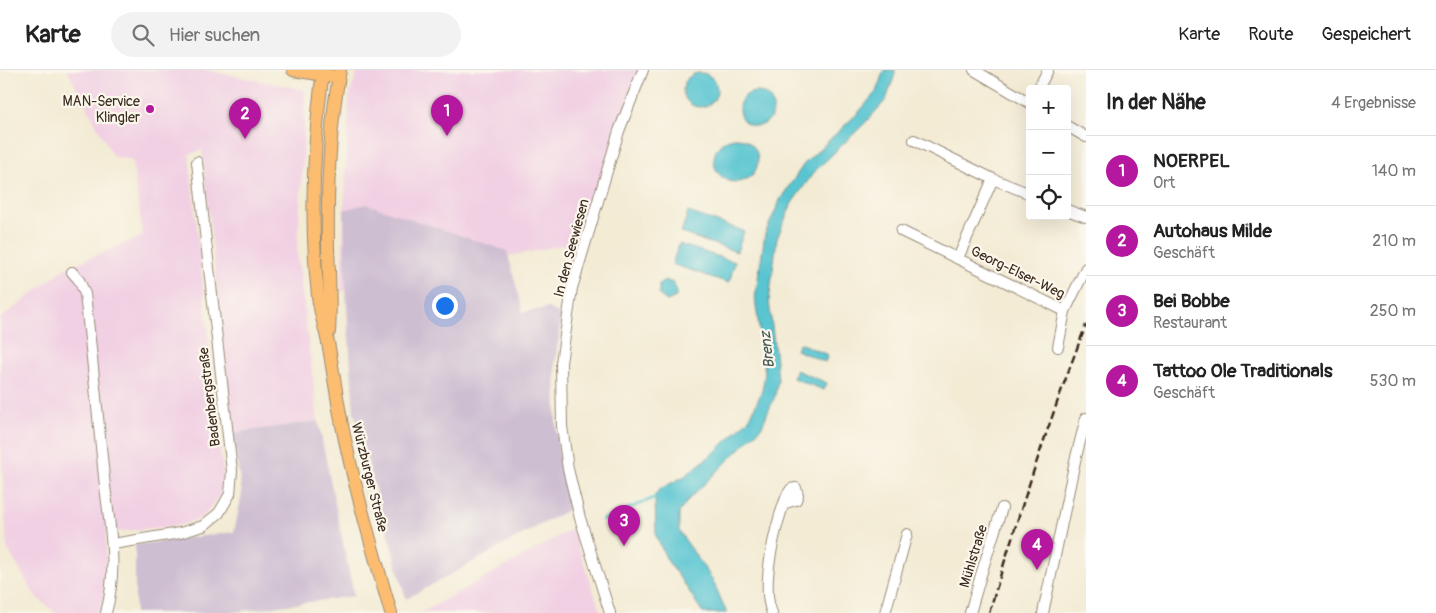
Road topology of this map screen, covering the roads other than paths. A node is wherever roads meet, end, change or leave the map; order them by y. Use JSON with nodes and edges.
{"nodes":[{"id":1,"x":293,"y":70,"type":"edge"},
{"id":2,"x":643,"y":70,"type":"edge"},
{"id":3,"x":974,"y":70,"type":"edge"},
{"id":4,"x":1048,"y":70,"type":"edge"},
{"id":5,"x":323,"y":72,"type":"edge"},
{"id":6,"x":339,"y":74,"type":"edge"},
{"id":7,"x":1040,"y":85,"type":"edge"},
{"id":8,"x":1026,"y":101,"type":"edge"},
{"id":9,"x":1071,"y":128,"type":"edge"},
{"id":10,"x":1086,"y":137,"type":"edge"},
{"id":11,"x":914,"y":140,"type":"dead end"},
{"id":12,"x":197,"y":162,"type":"dead end"},
{"id":13,"x":993,"y":180,"type":"junction"},
{"id":14,"x":1026,"y":192,"type":"edge"},
{"id":15,"x":1071,"y":212,"type":"edge"},
{"id":16,"x":1086,"y":218,"type":"edge"},
{"id":17,"x":901,"y":231,"type":"dead end"},
{"id":18,"x":958,"y":258,"type":"junction"},
{"id":19,"x":1086,"y":268,"type":"edge"},
{"id":20,"x":72,"y":272,"type":"dead end"},
{"id":21,"x":1065,"y":311,"type":"junction"},
{"id":22,"x":329,"y":346,"type":"junction"},
{"id":23,"x":1058,"y":347,"type":"dead end"},
{"id":24,"x":1086,"y":418,"type":"edge"},
{"id":25,"x":786,"y":494,"type":"dead end"},
{"id":26,"x":1002,"y":508,"type":"dead end"},
{"id":27,"x":907,"y":534,"type":"dead end"},
{"id":28,"x":113,"y":544,"type":"junction"},
{"id":29,"x":106,"y":613,"type":"edge"},
{"id":30,"x":391,"y":613,"type":"edge"},
{"id":31,"x":610,"y":613,"type":"edge"},
{"id":32,"x":772,"y":613,"type":"edge"},
{"id":33,"x":885,"y":613,"type":"edge"},
{"id":34,"x":970,"y":613,"type":"edge"},
{"id":35,"x":1044,"y":613,"type":"edge"}],
"edges":[{"from":1,"to":5,"type":"main road"},
{"from":2,"to":31,"type":"street","name":"In den Seewiesen"},
{"from":3,"to":8,"type":"street"},
{"from":4,"to":7,"type":"street"},
{"from":5,"to":6,"type":"main road"},
{"from":5,"to":22,"type":"main road","name":"Würzburger Straße"},
{"from":6,"to":22,"type":"main road","name":"Würzburger Straße"},
{"from":9,"to":10,"type":"street"},
{"from":11,"to":13,"type":"street"},
{"from":12,"to":28,"type":"street","name":"Badenbergstraße"},
{"from":13,"to":14,"type":"street"},
{"from":13,"to":18,"type":"street","name":"Georg-Elser-Weg"},
{"from":15,"to":16,"type":"street"},
{"from":17,"to":18,"type":"street","name":"Georg-Elser-Weg"},
{"from":18,"to":21,"type":"street","name":"Georg-Elser-Weg"},
{"from":19,"to":21,"type":"street"},
{"from":20,"to":28,"type":"street"},
{"from":21,"to":23,"type":"street"},
{"from":22,"to":30,"type":"main road","name":"Würzburger Straße"},
{"from":24,"to":35,"type":"street"},
{"from":25,"to":32,"type":"street"},
{"from":26,"to":34,"type":"street","name":"Mühlstraße"},
{"from":27,"to":33,"type":"street"},
{"from":28,"to":29,"type":"street"}]}
